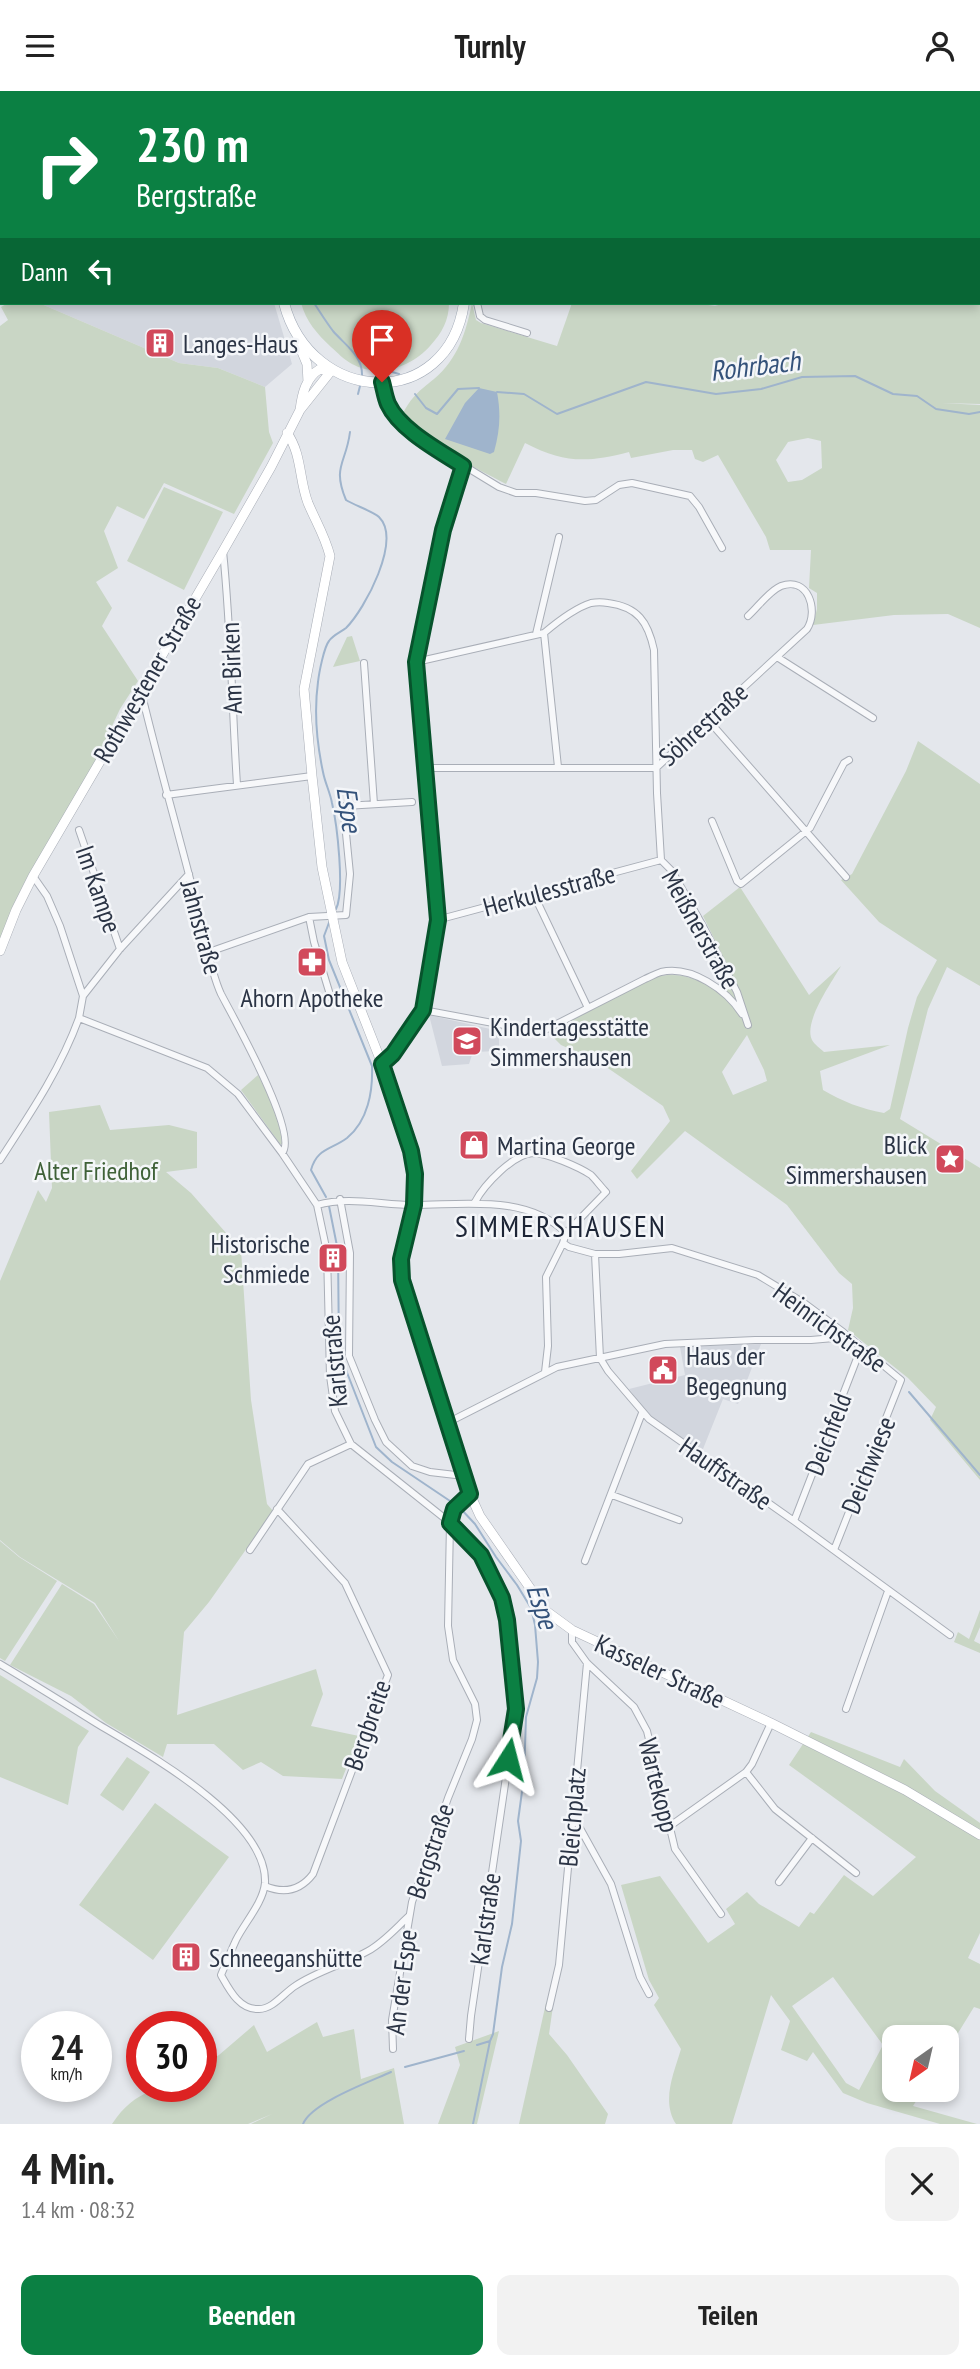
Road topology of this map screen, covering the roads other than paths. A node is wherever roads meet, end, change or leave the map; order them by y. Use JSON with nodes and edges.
{"nodes":[{"id":1,"x":285,"y":305,"type":"edge"},
{"id":2,"x":464,"y":305,"type":"edge"},
{"id":3,"x":477,"y":305,"type":"edge"},
{"id":4,"x":527,"y":333,"type":"dead end"},
{"id":5,"x":301,"y":341,"type":"junction"},
{"id":6,"x":331,"y":371,"type":"junction"},
{"id":7,"x":308,"y":382,"type":"junction"},
{"id":8,"x":382,"y":382,"type":"junction"},
{"id":9,"x":300,"y":410,"type":"junction"},
{"id":10,"x":287,"y":433,"type":"junction"},
{"id":11,"x":463,"y":466,"type":"junction"},
{"id":12,"x":559,"y":537,"type":"dead end"},
{"id":13,"x":722,"y":548,"type":"dead end"},
{"id":14,"x":223,"y":551,"type":"junction"},
{"id":15,"x":748,"y":616,"type":"dead end"},
{"id":16,"x":540,"y":633,"type":"junction"},
{"id":17,"x":777,"y":657,"type":"junction"},
{"id":18,"x":416,"y":662,"type":"junction"},
{"id":19,"x":364,"y":663,"type":"dead end"},
{"id":20,"x":141,"y":689,"type":"junction"},
{"id":21,"x":873,"y":718,"type":"dead end"},
{"id":22,"x":709,"y":721,"type":"junction"},
{"id":23,"x":849,"y":760,"type":"dead end"},
{"id":24,"x":558,"y":767,"type":"junction"},
{"id":25,"x":424,"y":768,"type":"junction"},
{"id":26,"x":656,"y":768,"type":"junction"},
{"id":27,"x":312,"y":776,"type":"junction"},
{"id":28,"x":237,"y":785,"type":"junction"},
{"id":29,"x":166,"y":795,"type":"junction"},
{"id":30,"x":374,"y":803,"type":"junction"},
{"id":31,"x":412,"y":803,"type":"dead end"},
{"id":32,"x":712,"y":821,"type":"dead end"},
{"id":33,"x":79,"y":830,"type":"dead end"},
{"id":34,"x":807,"y":831,"type":"junction"},
{"id":35,"x":661,"y":860,"type":"junction"},
{"id":36,"x":189,"y":874,"type":"junction"},
{"id":37,"x":33,"y":876,"type":"junction"},
{"id":38,"x":846,"y":877,"type":"dead end"},
{"id":39,"x":534,"y":895,"type":"junction"},
{"id":40,"x":309,"y":917,"type":"junction"},
{"id":41,"x":333,"y":917,"type":"junction"},
{"id":42,"x":438,"y":920,"type":"junction"},
{"id":43,"x":120,"y":949,"type":"junction"},
{"id":44,"x":0,"y":951,"type":"edge"},
{"id":45,"x":209,"y":952,"type":"junction"},
{"id":46,"x":83,"y":996,"type":"junction"},
{"id":47,"x":331,"y":998,"type":"dead end"},
{"id":48,"x":588,"y":1008,"type":"junction"},
{"id":49,"x":423,"y":1010,"type":"junction"},
{"id":50,"x":79,"y":1018,"type":"junction"},
{"id":51,"x":748,"y":1025,"type":"junction"},
{"id":52,"x":752,"y":1035,"type":"dead end"},
{"id":53,"x":382,"y":1064,"type":"junction"},
{"id":54,"x":282,"y":1153,"type":"junction"},
{"id":55,"x":0,"y":1160,"type":"edge"},
{"id":56,"x":340,"y":1199,"type":"junction"},
{"id":57,"x":475,"y":1202,"type":"junction"},
{"id":58,"x":317,"y":1205,"type":"junction"},
{"id":59,"x":414,"y":1205,"type":"junction"},
{"id":60,"x":566,"y":1233,"type":"junction"},
{"id":61,"x":563,"y":1243,"type":"junction"},
{"id":62,"x":595,"y":1254,"type":"junction"},
{"id":63,"x":843,"y":1332,"type":"junction"},
{"id":64,"x":862,"y":1348,"type":"junction"},
{"id":65,"x":600,"y":1358,"type":"junction"},
{"id":66,"x":545,"y":1372,"type":"junction"},
{"id":67,"x":901,"y":1380,"type":"joint"},
{"id":68,"x":642,"y":1413,"type":"junction"},
{"id":69,"x":447,"y":1423,"type":"junction"},
{"id":70,"x":351,"y":1444,"type":"junction"},
{"id":71,"x":464,"y":1476,"type":"junction"},
{"id":72,"x":470,"y":1494,"type":"junction"},
{"id":73,"x":612,"y":1496,"type":"junction"},
{"id":74,"x":277,"y":1509,"type":"junction"},
{"id":75,"x":679,"y":1520,"type":"dead end"},
{"id":76,"x":794,"y":1521,"type":"junction"},
{"id":77,"x":450,"y":1523,"type":"junction"},
{"id":78,"x":834,"y":1550,"type":"junction"},
{"id":79,"x":250,"y":1551,"type":"dead end"},
{"id":80,"x":585,"y":1561,"type":"dead end"},
{"id":81,"x":888,"y":1591,"type":"junction"},
{"id":82,"x":572,"y":1630,"type":"junction"},
{"id":83,"x":950,"y":1635,"type":"dead end"},
{"id":84,"x":587,"y":1663,"type":"junction"},
{"id":85,"x":0,"y":1664,"type":"edge"},
{"id":86,"x":846,"y":1709,"type":"dead end"},
{"id":87,"x":771,"y":1723,"type":"junction"},
{"id":88,"x":746,"y":1772,"type":"junction"},
{"id":89,"x":572,"y":1818,"type":"junction"},
{"id":90,"x":670,"y":1826,"type":"junction"},
{"id":91,"x":980,"y":1835,"type":"edge"},
{"id":92,"x":812,"y":1838,"type":"junction"},
{"id":93,"x":856,"y":1873,"type":"dead end"},
{"id":94,"x":779,"y":1882,"type":"dead end"},
{"id":95,"x":265,"y":1886,"type":"junction"},
{"id":96,"x":721,"y":1914,"type":"dead end"},
{"id":97,"x":409,"y":1916,"type":"junction"},
{"id":98,"x":649,"y":1994,"type":"dead end"},
{"id":99,"x":549,"y":2008,"type":"dead end"},
{"id":100,"x":469,"y":2039,"type":"dead end"},
{"id":101,"x":393,"y":2049,"type":"dead end"}],
"edges":[{"from":1,"to":5,"type":"main road"},
{"from":2,"to":8,"type":"main road"},
{"from":3,"to":4,"type":"street"},
{"from":5,"to":6,"type":"main road"},
{"from":5,"to":7,"type":"street"},
{"from":6,"to":7,"type":"street"},
{"from":6,"to":8,"type":"main road"},
{"from":6,"to":9,"type":"street","name":"Rothwestener Straße"},
{"from":7,"to":9,"type":"street","name":"Rothwestener Straße"},
{"from":8,"to":11,"type":"street"},
{"from":9,"to":10,"type":"street","name":"Rothwestener Straße"},
{"from":10,"to":14,"type":"street","name":"Rothwestener Straße"},
{"from":10,"to":27,"type":"street","name":"Kasseler Straße"},
{"from":11,"to":13,"type":"street"},
{"from":11,"to":18,"type":"street"},
{"from":12,"to":16,"type":"street"},
{"from":14,"to":20,"type":"street","name":"Rothwestener Straße"},
{"from":14,"to":28,"type":"street","name":"Am Birken"},
{"from":15,"to":17,"type":"street","name":"Söhrestraße"},
{"from":16,"to":18,"type":"street","name":"Meißnerstraße"},
{"from":16,"to":24,"type":"street"},
{"from":16,"to":26,"type":"street","name":"Meißnerstraße"},
{"from":17,"to":21,"type":"street"},
{"from":17,"to":22,"type":"street","name":"Söhrestraße"},
{"from":18,"to":25,"type":"street"},
{"from":19,"to":30,"type":"street"},
{"from":20,"to":29,"type":"street","name":"Jahnstraße"},
{"from":20,"to":37,"type":"street","name":"Rothwestener Straße"},
{"from":22,"to":26,"type":"street","name":"Söhrestraße"},
{"from":22,"to":34,"type":"street"},
{"from":23,"to":34,"type":"street"},
{"from":24,"to":25,"type":"street","name":"Söhrestraße"},
{"from":24,"to":26,"type":"street","name":"Söhrestraße"},
{"from":25,"to":42,"type":"street"},
{"from":26,"to":35,"type":"street","name":"Meißnerstraße"},
{"from":27,"to":28,"type":"street"},
{"from":27,"to":41,"type":"street","name":"Kasseler Straße"},
{"from":28,"to":29,"type":"street"},
{"from":29,"to":36,"type":"street","name":"Jahnstraße"},
{"from":30,"to":31,"type":"street"},
{"from":30,"to":41,"type":"street"},
{"from":32,"to":34,"type":"street"},
{"from":33,"to":43,"type":"street","name":"Im Kampe"},
{"from":34,"to":38,"type":"street"},
{"from":35,"to":39,"type":"street","name":"Herkulesstraße"},
{"from":35,"to":51,"type":"street","name":"Meißnerstraße"},
{"from":36,"to":43,"type":"street","name":"Im Kampe"},
{"from":36,"to":45,"type":"street","name":"Jahnstraße"},
{"from":37,"to":44,"type":"street","name":"Rothwestener Straße"},
{"from":37,"to":46,"type":"street"},
{"from":39,"to":42,"type":"street","name":"Herkulesstraße"},
{"from":39,"to":48,"type":"street"},
{"from":40,"to":41,"type":"street"},
{"from":40,"to":45,"type":"street"},
{"from":40,"to":47,"type":"street"},
{"from":41,"to":53,"type":"street","name":"Kasseler Straße"},
{"from":42,"to":49,"type":"street"},
{"from":43,"to":46,"type":"street","name":"Im Kampe"},
{"from":45,"to":54,"type":"street","name":"Jahnstraße"},
{"from":46,"to":50,"type":"street"},
{"from":48,"to":49,"type":"street"},
{"from":48,"to":51,"type":"street"},
{"from":49,"to":53,"type":"street"},
{"from":50,"to":54,"type":"street","name":"Karlstraße"},
{"from":50,"to":55,"type":"street"},
{"from":51,"to":52,"type":"street"},
{"from":53,"to":59,"type":"street","name":"Kasseler Straße"},
{"from":54,"to":58,"type":"street","name":"Karlstraße"},
{"from":56,"to":58,"type":"street"},
{"from":56,"to":59,"type":"street"},
{"from":56,"to":71,"type":"street"},
{"from":57,"to":59,"type":"street"},
{"from":57,"to":60,"type":"street"},
{"from":57,"to":60,"type":"street"},
{"from":58,"to":70,"type":"street","name":"Karlstraße"},
{"from":59,"to":69,"type":"street","name":"Kasseler Straße"},
{"from":60,"to":61,"type":"street"},
{"from":61,"to":62,"type":"street"},
{"from":61,"to":66,"type":"street"},
{"from":62,"to":63,"type":"street","name":"Heinrichstraße"},
{"from":62,"to":65,"type":"street"},
{"from":63,"to":64,"type":"street","name":"Heinrichstraße"},
{"from":63,"to":65,"type":"street"},
{"from":64,"to":67,"type":"street","name":"Heinrichstraße"},
{"from":64,"to":76,"type":"street","name":"Deichfeld"},
{"from":65,"to":66,"type":"street"},
{"from":65,"to":68,"type":"street","name":"Hauffstraße"},
{"from":66,"to":69,"type":"street"},
{"from":67,"to":78,"type":"street","name":"Deichwiese"},
{"from":68,"to":73,"type":"street"},
{"from":68,"to":76,"type":"street","name":"Hauffstraße"},
{"from":69,"to":71,"type":"street","name":"Kasseler Straße"},
{"from":70,"to":74,"type":"street"},
{"from":70,"to":77,"type":"street","name":"Karlstraße"},
{"from":71,"to":72,"type":"street","name":"Kasseler Straße"},
{"from":72,"to":77,"type":"street","name":"Bergstraße"},
{"from":72,"to":82,"type":"street","name":"Kasseler Straße"},
{"from":73,"to":75,"type":"street"},
{"from":73,"to":80,"type":"street"},
{"from":74,"to":79,"type":"street"},
{"from":74,"to":95,"type":"street","name":"Bergbreite"},
{"from":76,"to":78,"type":"street","name":"Hauffstraße"},
{"from":77,"to":97,"type":"street","name":"Bergstraße"},
{"from":77,"to":100,"type":"street","name":"Karlstraße"},
{"from":78,"to":81,"type":"street","name":"Hauffstraße"},
{"from":81,"to":83,"type":"street","name":"Hauffstraße"},
{"from":81,"to":86,"type":"street"},
{"from":82,"to":84,"type":"street"},
{"from":82,"to":87,"type":"street","name":"Kasseler Straße"},
{"from":84,"to":89,"type":"street","name":"Bleichplatz"},
{"from":84,"to":90,"type":"street","name":"Wartekopp"},
{"from":85,"to":95,"type":"street"},
{"from":87,"to":88,"type":"street"},
{"from":87,"to":91,"type":"street","name":"Kasseler Straße"},
{"from":88,"to":90,"type":"street"},
{"from":88,"to":92,"type":"street"},
{"from":89,"to":98,"type":"street"},
{"from":89,"to":99,"type":"street","name":"Bleichplatz"},
{"from":90,"to":96,"type":"street","name":"Wartekopp"},
{"from":92,"to":93,"type":"street"},
{"from":92,"to":94,"type":"street"},
{"from":95,"to":97,"type":"street","name":"Bergstraße"},
{"from":97,"to":101,"type":"street","name":"An der Espe"}]}
